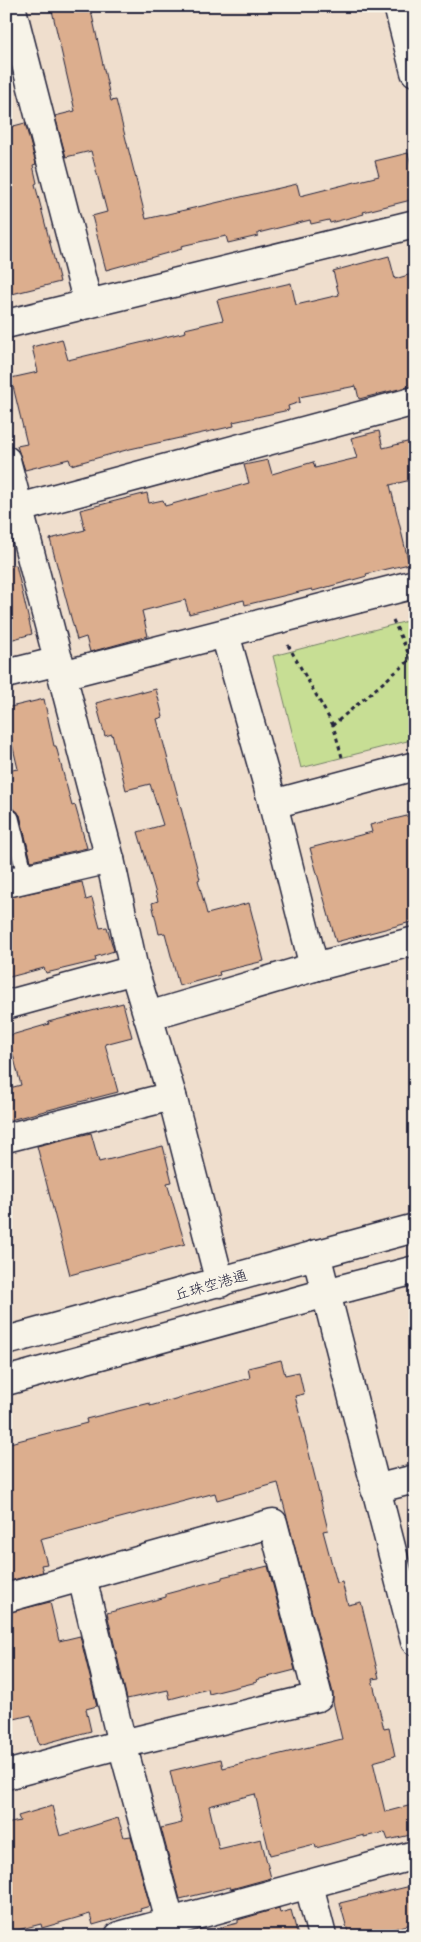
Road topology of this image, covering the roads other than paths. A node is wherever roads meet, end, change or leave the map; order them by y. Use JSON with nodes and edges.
{"nodes":[{"id":1,"x":11,"y":6,"type":"edge"},
{"id":2,"x":398,"y":6,"type":"edge"},
{"id":3,"x":413,"y":54,"type":"edge"},
{"id":4,"x":415,"y":224,"type":"edge"},
{"id":5,"x":88,"y":304,"type":"junction"},
{"id":6,"x":6,"y":324,"type":"edge"},
{"id":7,"x":415,"y":401,"type":"edge"},
{"id":8,"x":6,"y":460,"type":"edge"},
{"id":9,"x":19,"y":508,"type":"junction"},
{"id":10,"x":415,"y":584,"type":"edge"},
{"id":11,"x":225,"y":634,"type":"junction"},
{"id":12,"x":60,"y":668,"type":"junction"},
{"id":13,"x":6,"y":674,"type":"edge"},
{"id":14,"x":415,"y":766,"type":"edge"},
{"id":15,"x":273,"y":804,"type":"junction"},
{"id":16,"x":11,"y":818,"type":"dead end"},
{"id":17,"x":110,"y":858,"type":"junction"},
{"id":18,"x":16,"y":881,"type":"edge"},
{"id":19,"x":415,"y":941,"type":"edge"},
{"id":20,"x":314,"y":967,"type":"junction"},
{"id":21,"x":134,"y":970,"type":"junction"},
{"id":22,"x":6,"y":1004,"type":"edge"},
{"id":23,"x":148,"y":1016,"type":"junction"},
{"id":24,"x":172,"y":1096,"type":"junction"},
{"id":25,"x":6,"y":1138,"type":"edge"},
{"id":26,"x":415,"y":1228,"type":"edge"},
{"id":27,"x":316,"y":1254,"type":"junction"},
{"id":28,"x":415,"y":1270,"type":"edge"},
{"id":29,"x":220,"y":1283,"type":"junction"},
{"id":30,"x":326,"y":1293,"type":"junction"},
{"id":31,"x":6,"y":1341,"type":"edge"},
{"id":32,"x":6,"y":1381,"type":"edge"},
{"id":33,"x":415,"y":1479,"type":"edge"},
{"id":34,"x":375,"y":1489,"type":"junction"},
{"id":35,"x":82,"y":1577,"type":"junction"},
{"id":36,"x":6,"y":1598,"type":"edge"},
{"id":37,"x":415,"y":1641,"type":"edge"},
{"id":38,"x":122,"y":1744,"type":"junction"},
{"id":39,"x":6,"y":1775,"type":"edge"},
{"id":40,"x":415,"y":1855,"type":"edge"},
{"id":41,"x":309,"y":1885,"type":"junction"},
{"id":42,"x":172,"y":1929,"type":"edge"},
{"id":43,"x":119,"y":1936,"type":"edge"},
{"id":44,"x":322,"y":1936,"type":"edge"}],
"edges":[{"from":1,"to":5,"type":"street"},
{"from":2,"to":3,"type":"street"},
{"from":4,"to":5,"type":"street"},
{"from":5,"to":6,"type":"street"},
{"from":7,"to":9,"type":"street"},
{"from":8,"to":9,"type":"street"},
{"from":9,"to":12,"type":"street"},
{"from":10,"to":11,"type":"street"},
{"from":11,"to":12,"type":"street"},
{"from":11,"to":15,"type":"street"},
{"from":12,"to":13,"type":"street"},
{"from":12,"to":17,"type":"street"},
{"from":14,"to":15,"type":"street"},
{"from":15,"to":20,"type":"street"},
{"from":16,"to":18,"type":"lane"},
{"from":17,"to":18,"type":"street"},
{"from":17,"to":21,"type":"street"},
{"from":19,"to":20,"type":"street"},
{"from":20,"to":23,"type":"street"},
{"from":21,"to":22,"type":"street"},
{"from":21,"to":23,"type":"street"},
{"from":23,"to":24,"type":"street"},
{"from":24,"to":25,"type":"street"},
{"from":24,"to":29,"type":"street"},
{"from":26,"to":27,"type":"street","name":"丘珠空港通"},
{"from":27,"to":29,"type":"street","name":"丘珠空港通"},
{"from":27,"to":30,"type":"street"},
{"from":28,"to":30,"type":"street"},
{"from":29,"to":31,"type":"street","name":"丘珠空港通"},
{"from":30,"to":32,"type":"street"},
{"from":30,"to":34,"type":"street"},
{"from":33,"to":34,"type":"street"},
{"from":34,"to":37,"type":"street"},
{"from":35,"to":36,"type":"street"},
{"from":35,"to":38,"type":"street"},
{"from":35,"to":38,"type":"street"},
{"from":38,"to":39,"type":"street"},
{"from":38,"to":42,"type":"street"},
{"from":40,"to":41,"type":"street"},
{"from":41,"to":42,"type":"street"},
{"from":41,"to":44,"type":"street"},
{"from":42,"to":43,"type":"street"}]}
